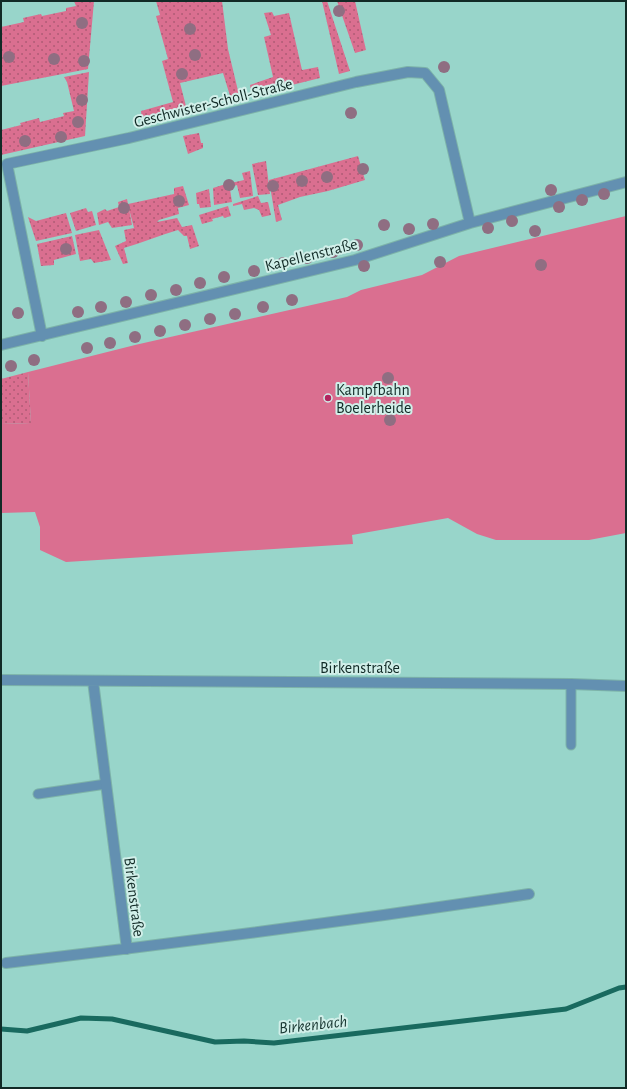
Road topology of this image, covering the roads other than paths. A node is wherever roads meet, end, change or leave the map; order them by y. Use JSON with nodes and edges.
{"nodes":[{"id":1,"x":4,"y":165,"type":"edge"},
{"id":2,"x":626,"y":182,"type":"edge"},
{"id":3,"x":470,"y":223,"type":"junction"},
{"id":4,"x":42,"y":336,"type":"junction"},
{"id":5,"x":1,"y":345,"type":"edge"},
{"id":6,"x":1,"y":680,"type":"edge"},
{"id":7,"x":93,"y":681,"type":"junction"},
{"id":8,"x":571,"y":684,"type":"junction"},
{"id":9,"x":626,"y":686,"type":"edge"},
{"id":10,"x":571,"y":745,"type":"dead end"},
{"id":11,"x":106,"y":784,"type":"junction"},
{"id":12,"x":38,"y":794,"type":"dead end"},
{"id":13,"x":529,"y":894,"type":"dead end"},
{"id":14,"x":126,"y":949,"type":"junction"},
{"id":15,"x":6,"y":963,"type":"dead end"}],
"edges":[{"from":1,"to":3,"type":"street","name":"Geschwister-Scholl-Straße"},
{"from":1,"to":4,"type":"street","name":"Geschwister-Scholl-Straße"},
{"from":2,"to":3,"type":"street","name":"Kapellenstraße"},
{"from":3,"to":4,"type":"street","name":"Kapellenstraße"},
{"from":4,"to":5,"type":"street","name":"Kapellenstraße"},
{"from":6,"to":7,"type":"street","name":"Birkenstraße"},
{"from":7,"to":8,"type":"street","name":"Birkenstraße"},
{"from":7,"to":11,"type":"street","name":"Birkenstraße"},
{"from":8,"to":9,"type":"street","name":"Birkenstraße"},
{"from":8,"to":10,"type":"lane"},
{"from":11,"to":12,"type":"lane"},
{"from":11,"to":14,"type":"street","name":"Birkenstraße"},
{"from":13,"to":14,"type":"street","name":"Birkenstraße"},
{"from":14,"to":15,"type":"street","name":"Birkenstraße"}]}
